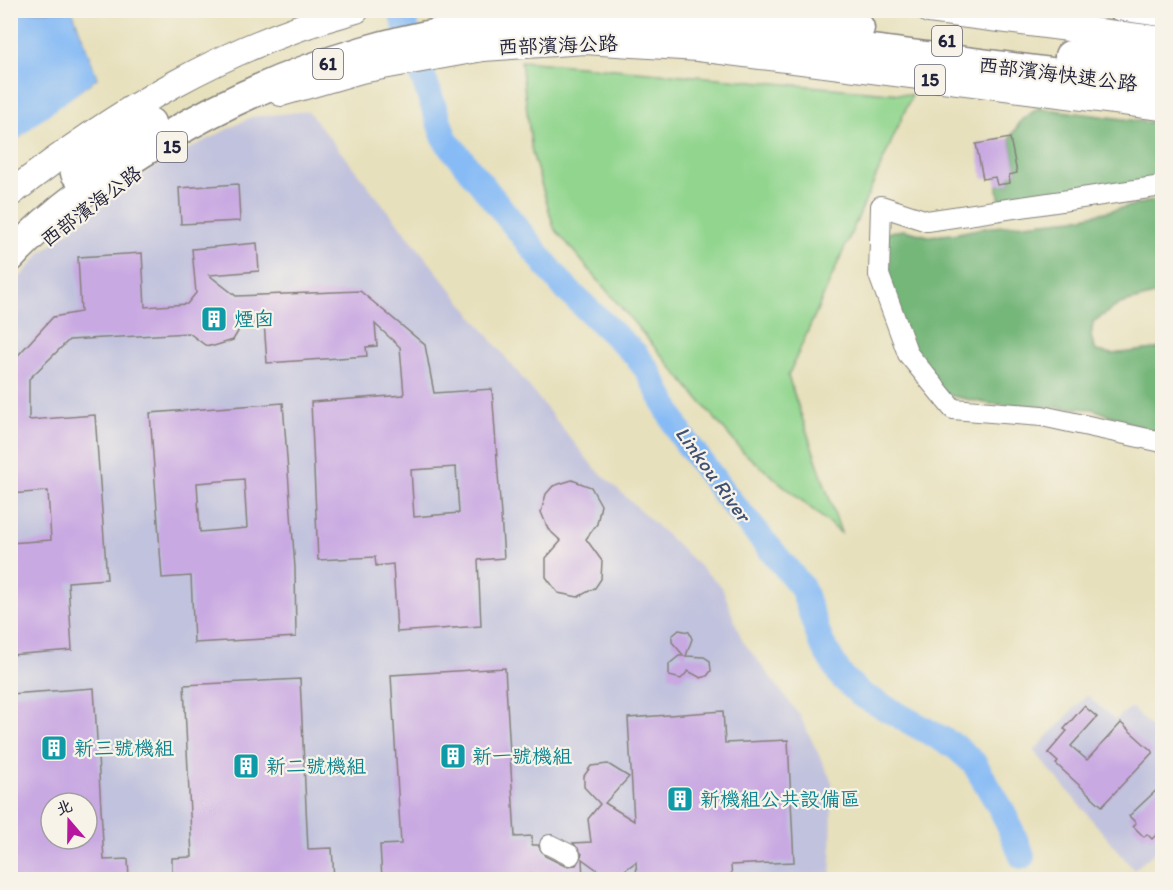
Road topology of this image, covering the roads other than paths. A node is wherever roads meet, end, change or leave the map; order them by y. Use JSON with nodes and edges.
{"nodes":[{"id":1,"x":356,"y":10,"type":"edge"},
{"id":2,"x":471,"y":10,"type":"edge"},
{"id":3,"x":733,"y":10,"type":"edge"},
{"id":4,"x":929,"y":10,"type":"edge"},
{"id":5,"x":1118,"y":10,"type":"edge"},
{"id":6,"x":1162,"y":16,"type":"edge"},
{"id":7,"x":1162,"y":40,"type":"edge"},
{"id":8,"x":1162,"y":65,"type":"edge"},
{"id":9,"x":1162,"y":87,"type":"edge"},
{"id":10,"x":1162,"y":107,"type":"edge"},
{"id":11,"x":1162,"y":186,"type":"edge"},
{"id":12,"x":10,"y":194,"type":"edge"},
{"id":13,"x":10,"y":228,"type":"edge"},
{"id":14,"x":10,"y":257,"type":"edge"},
{"id":15,"x":10,"y":272,"type":"edge"},
{"id":16,"x":1162,"y":442,"type":"edge"},
{"id":17,"x":550,"y":845,"type":"dead end"},
{"id":18,"x":570,"y":855,"type":"dead end"}],
"edges":[{"from":1,"to":12,"type":"main road"},
{"from":2,"to":13,"type":"highway","number":"61"},
{"from":3,"to":8,"type":"highway","name":"西部濱海快速公路","number":"61"},
{"from":4,"to":7,"type":"main road"},
{"from":5,"to":6,"type":"street"},
{"from":9,"to":14,"type":"highway","name":"西部濱海快速公路","number":"61"},
{"from":10,"to":15,"type":"main road","name":"西部濱海公路","number":"15"},
{"from":11,"to":16,"type":"street"},
{"from":17,"to":18,"type":"street"}]}
